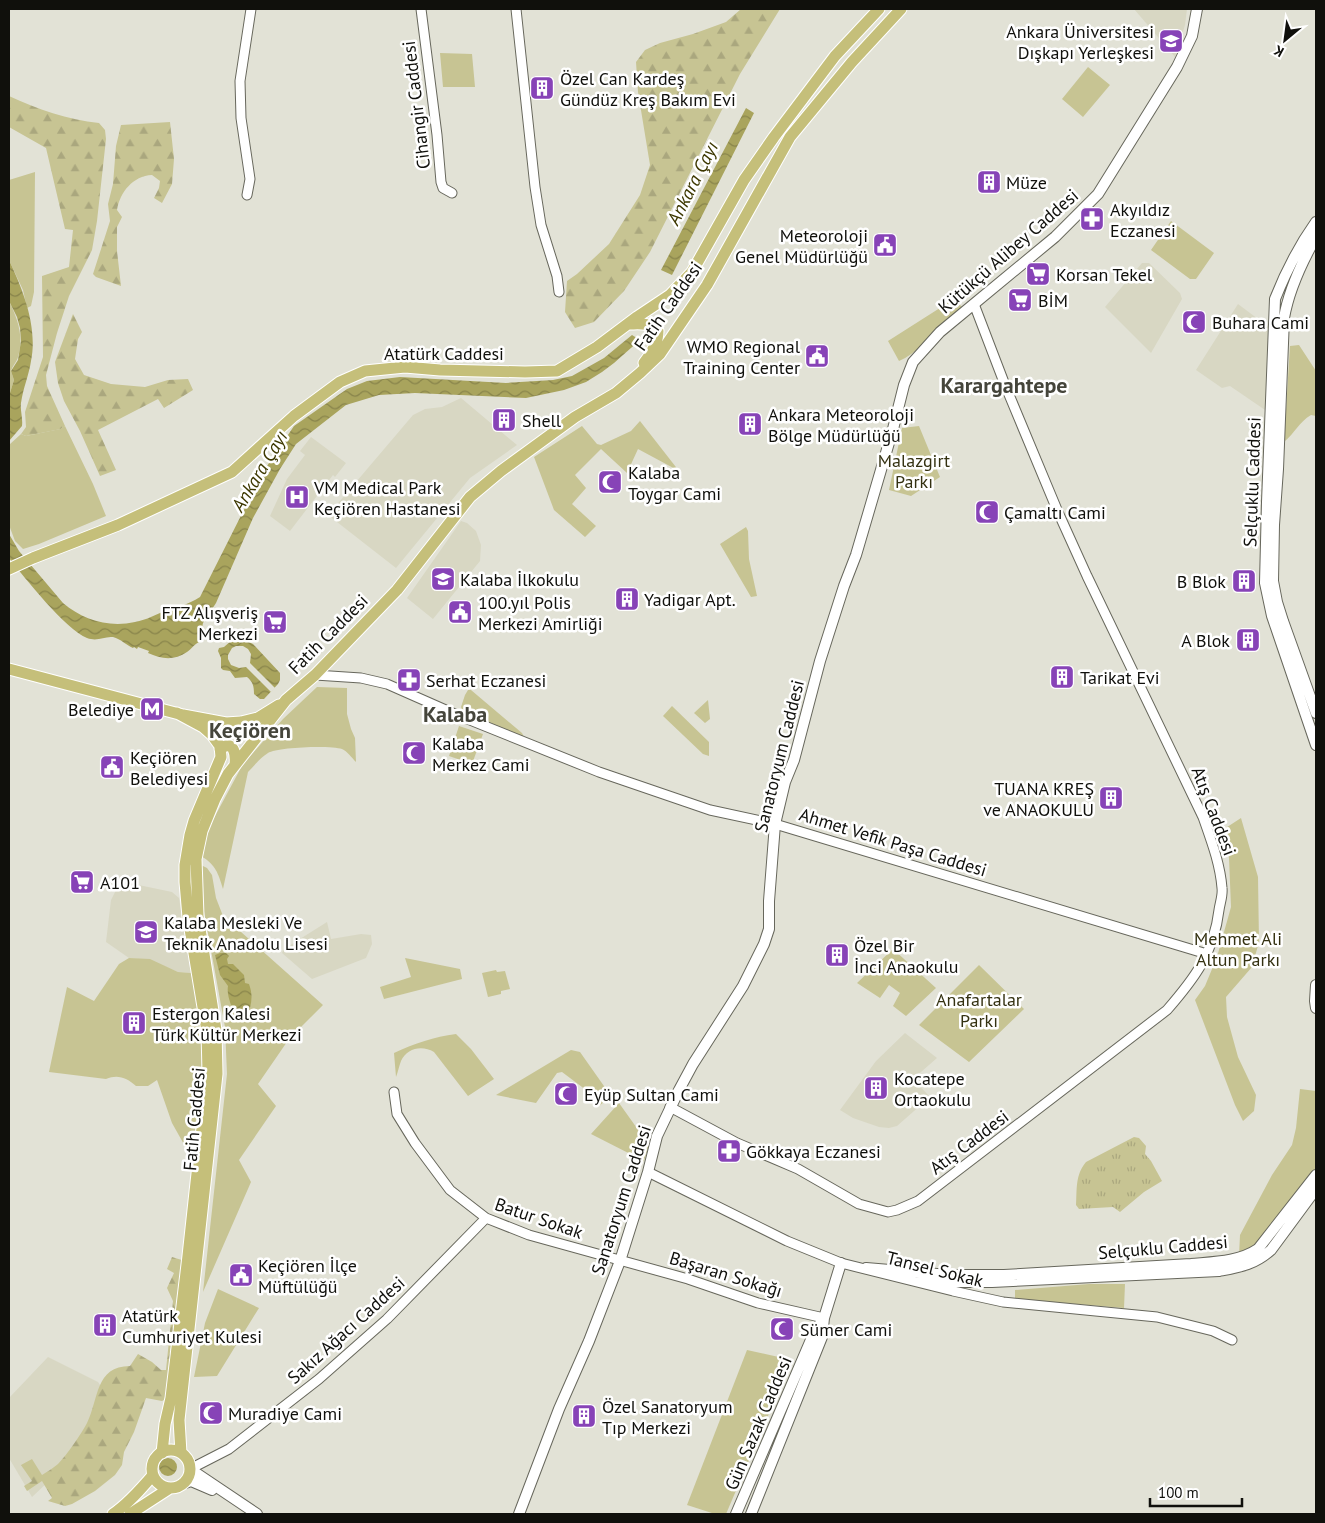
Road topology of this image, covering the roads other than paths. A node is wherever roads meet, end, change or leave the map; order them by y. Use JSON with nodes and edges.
{"nodes":[{"id":1,"x":251,"y":9,"type":"edge"},
{"id":2,"x":421,"y":9,"type":"edge"},
{"id":3,"x":516,"y":9,"type":"edge"},
{"id":4,"x":879,"y":9,"type":"edge"},
{"id":5,"x":901,"y":9,"type":"edge"},
{"id":6,"x":1195,"y":9,"type":"edge"},
{"id":7,"x":452,"y":193,"type":"dead end"},
{"id":8,"x":247,"y":195,"type":"dead end"},
{"id":9,"x":1316,"y":222,"type":"edge"},
{"id":10,"x":1316,"y":237,"type":"edge"},
{"id":11,"x":559,"y":292,"type":"dead end"},
{"id":12,"x":974,"y":304,"type":"junction"},
{"id":13,"x":628,"y":324,"type":"junction"},
{"id":14,"x":629,"y":382,"type":"junction"},
{"id":15,"x":904,"y":385,"type":"joint"},
{"id":16,"x":11,"y":569,"type":"edge"},
{"id":17,"x":9,"y":669,"type":"edge"},
{"id":18,"x":315,"y":675,"type":"junction"},
{"id":19,"x":286,"y":700,"type":"junction"},
{"id":20,"x":177,"y":713,"type":"junction"},
{"id":21,"x":1316,"y":713,"type":"edge"},
{"id":22,"x":1316,"y":745,"type":"edge"},
{"id":23,"x":220,"y":749,"type":"junction"},
{"id":24,"x":235,"y":765,"type":"junction"},
{"id":25,"x":775,"y":824,"type":"junction"},
{"id":26,"x":1208,"y":954,"type":"junction"},
{"id":27,"x":1316,"y":985,"type":"edge"},
{"id":28,"x":1316,"y":1008,"type":"edge"},
{"id":29,"x":394,"y":1092,"type":"dead end"},
{"id":30,"x":670,"y":1107,"type":"junction"},
{"id":31,"x":648,"y":1172,"type":"junction"},
{"id":32,"x":1316,"y":1175,"type":"edge"},
{"id":33,"x":1316,"y":1189,"type":"edge"},
{"id":34,"x":486,"y":1218,"type":"junction"},
{"id":35,"x":620,"y":1260,"type":"junction"},
{"id":36,"x":841,"y":1263,"type":"junction"},
{"id":37,"x":866,"y":1268,"type":"junction"},
{"id":38,"x":1004,"y":1278,"type":"junction"},
{"id":39,"x":824,"y":1318,"type":"junction"},
{"id":40,"x":1232,"y":1340,"type":"dead end"},
{"id":41,"x":162,"y":1453,"type":"junction"},
{"id":42,"x":181,"y":1453,"type":"junction"},
{"id":43,"x":190,"y":1469,"type":"junction"},
{"id":44,"x":153,"y":1475,"type":"junction"},
{"id":45,"x":182,"y":1484,"type":"junction"},
{"id":46,"x":170,"y":1488,"type":"junction"},
{"id":47,"x":113,"y":1514,"type":"edge"},
{"id":48,"x":130,"y":1514,"type":"edge"},
{"id":49,"x":246,"y":1514,"type":"edge"},
{"id":50,"x":257,"y":1514,"type":"edge"},
{"id":51,"x":519,"y":1514,"type":"edge"},
{"id":52,"x":736,"y":1514,"type":"edge"},
{"id":53,"x":751,"y":1514,"type":"edge"}],
"edges":[{"from":1,"to":8,"type":"street"},
{"from":2,"to":7,"type":"street","name":"Cihangir Caddesi"},
{"from":3,"to":11,"type":"street"},
{"from":4,"to":13,"type":"main road","name":"Fatih Caddesi"},
{"from":5,"to":14,"type":"main road","name":"Fatih Caddesi"},
{"from":6,"to":12,"type":"main road","name":"Kütükçü Alibey Caddesi"},
{"from":9,"to":22,"type":"main road","name":"Selçuklu Caddesi"},
{"from":10,"to":21,"type":"main road","name":"Selçuklu Caddesi"},
{"from":12,"to":15,"type":"main road","name":"Kütükçü Alibey Caddesi"},
{"from":12,"to":26,"type":"street","name":"Atış Caddesi"},
{"from":13,"to":14,"type":"main road"},
{"from":13,"to":16,"type":"main road","name":"Atatürk Caddesi"},
{"from":14,"to":18,"type":"main road","name":"Fatih Caddesi"},
{"from":15,"to":25,"type":"main road","name":"Sanatoryum Caddesi"},
{"from":17,"to":20,"type":"main road"},
{"from":18,"to":19,"type":"main road","name":"Fatih Caddesi"},
{"from":18,"to":25,"type":"street","name":"Ahmet Vefik Paşa Caddesi"},
{"from":19,"to":20,"type":"main road"},
{"from":19,"to":24,"type":"main road","name":"Fatih Caddesi"},
{"from":20,"to":23,"type":"main road"},
{"from":23,"to":24,"type":"main road"},
{"from":23,"to":41,"type":"main road","name":"Fatih Caddesi"},
{"from":24,"to":42,"type":"main road","name":"Fatih Caddesi"},
{"from":25,"to":26,"type":"street","name":"Ahmet Vefik Paşa Caddesi"},
{"from":25,"to":30,"type":"main road","name":"Sanatoryum Caddesi"},
{"from":26,"to":30,"type":"street","name":"Atış Caddesi"},
{"from":27,"to":28,"type":"main road"},
{"from":29,"to":34,"type":"street","name":"Batur Sokak"},
{"from":30,"to":31,"type":"main road","name":"Sanatoryum Caddesi"},
{"from":31,"to":35,"type":"main road","name":"Sanatoryum Caddesi"},
{"from":31,"to":36,"type":"street","name":"Tansel Sokak"},
{"from":32,"to":38,"type":"main road","name":"Selçuklu Caddesi"},
{"from":33,"to":38,"type":"main road","name":"Selçuklu Caddesi"},
{"from":34,"to":35,"type":"street","name":"Batur Sokak"},
{"from":34,"to":43,"type":"street","name":"Sakız Ağacı Caddesi"},
{"from":35,"to":39,"type":"street","name":"Başaran Sokağı"},
{"from":35,"to":51,"type":"main road","name":"Sanatoryum Caddesi"},
{"from":36,"to":37,"type":"street","name":"Tansel Sokak"},
{"from":36,"to":39,"type":"main road","name":"Gün Sazak Caddesi"},
{"from":37,"to":38,"type":"main road","name":"Selçuklu Caddesi"},
{"from":37,"to":40,"type":"street","name":"Tansel Sokak"},
{"from":39,"to":52,"type":"main road","name":"Gün Sazak Caddesi"},
{"from":39,"to":53,"type":"main road","name":"Gün Sazak Caddesi"},
{"from":41,"to":42,"type":"main road"},
{"from":41,"to":44,"type":"main road"},
{"from":42,"to":43,"type":"main road"},
{"from":43,"to":45,"type":"main road"},
{"from":43,"to":50,"type":"main road"},
{"from":44,"to":46,"type":"main road"},
{"from":44,"to":47,"type":"main road"},
{"from":45,"to":46,"type":"main road"},
{"from":45,"to":49,"type":"main road"},
{"from":46,"to":48,"type":"main road"}]}
